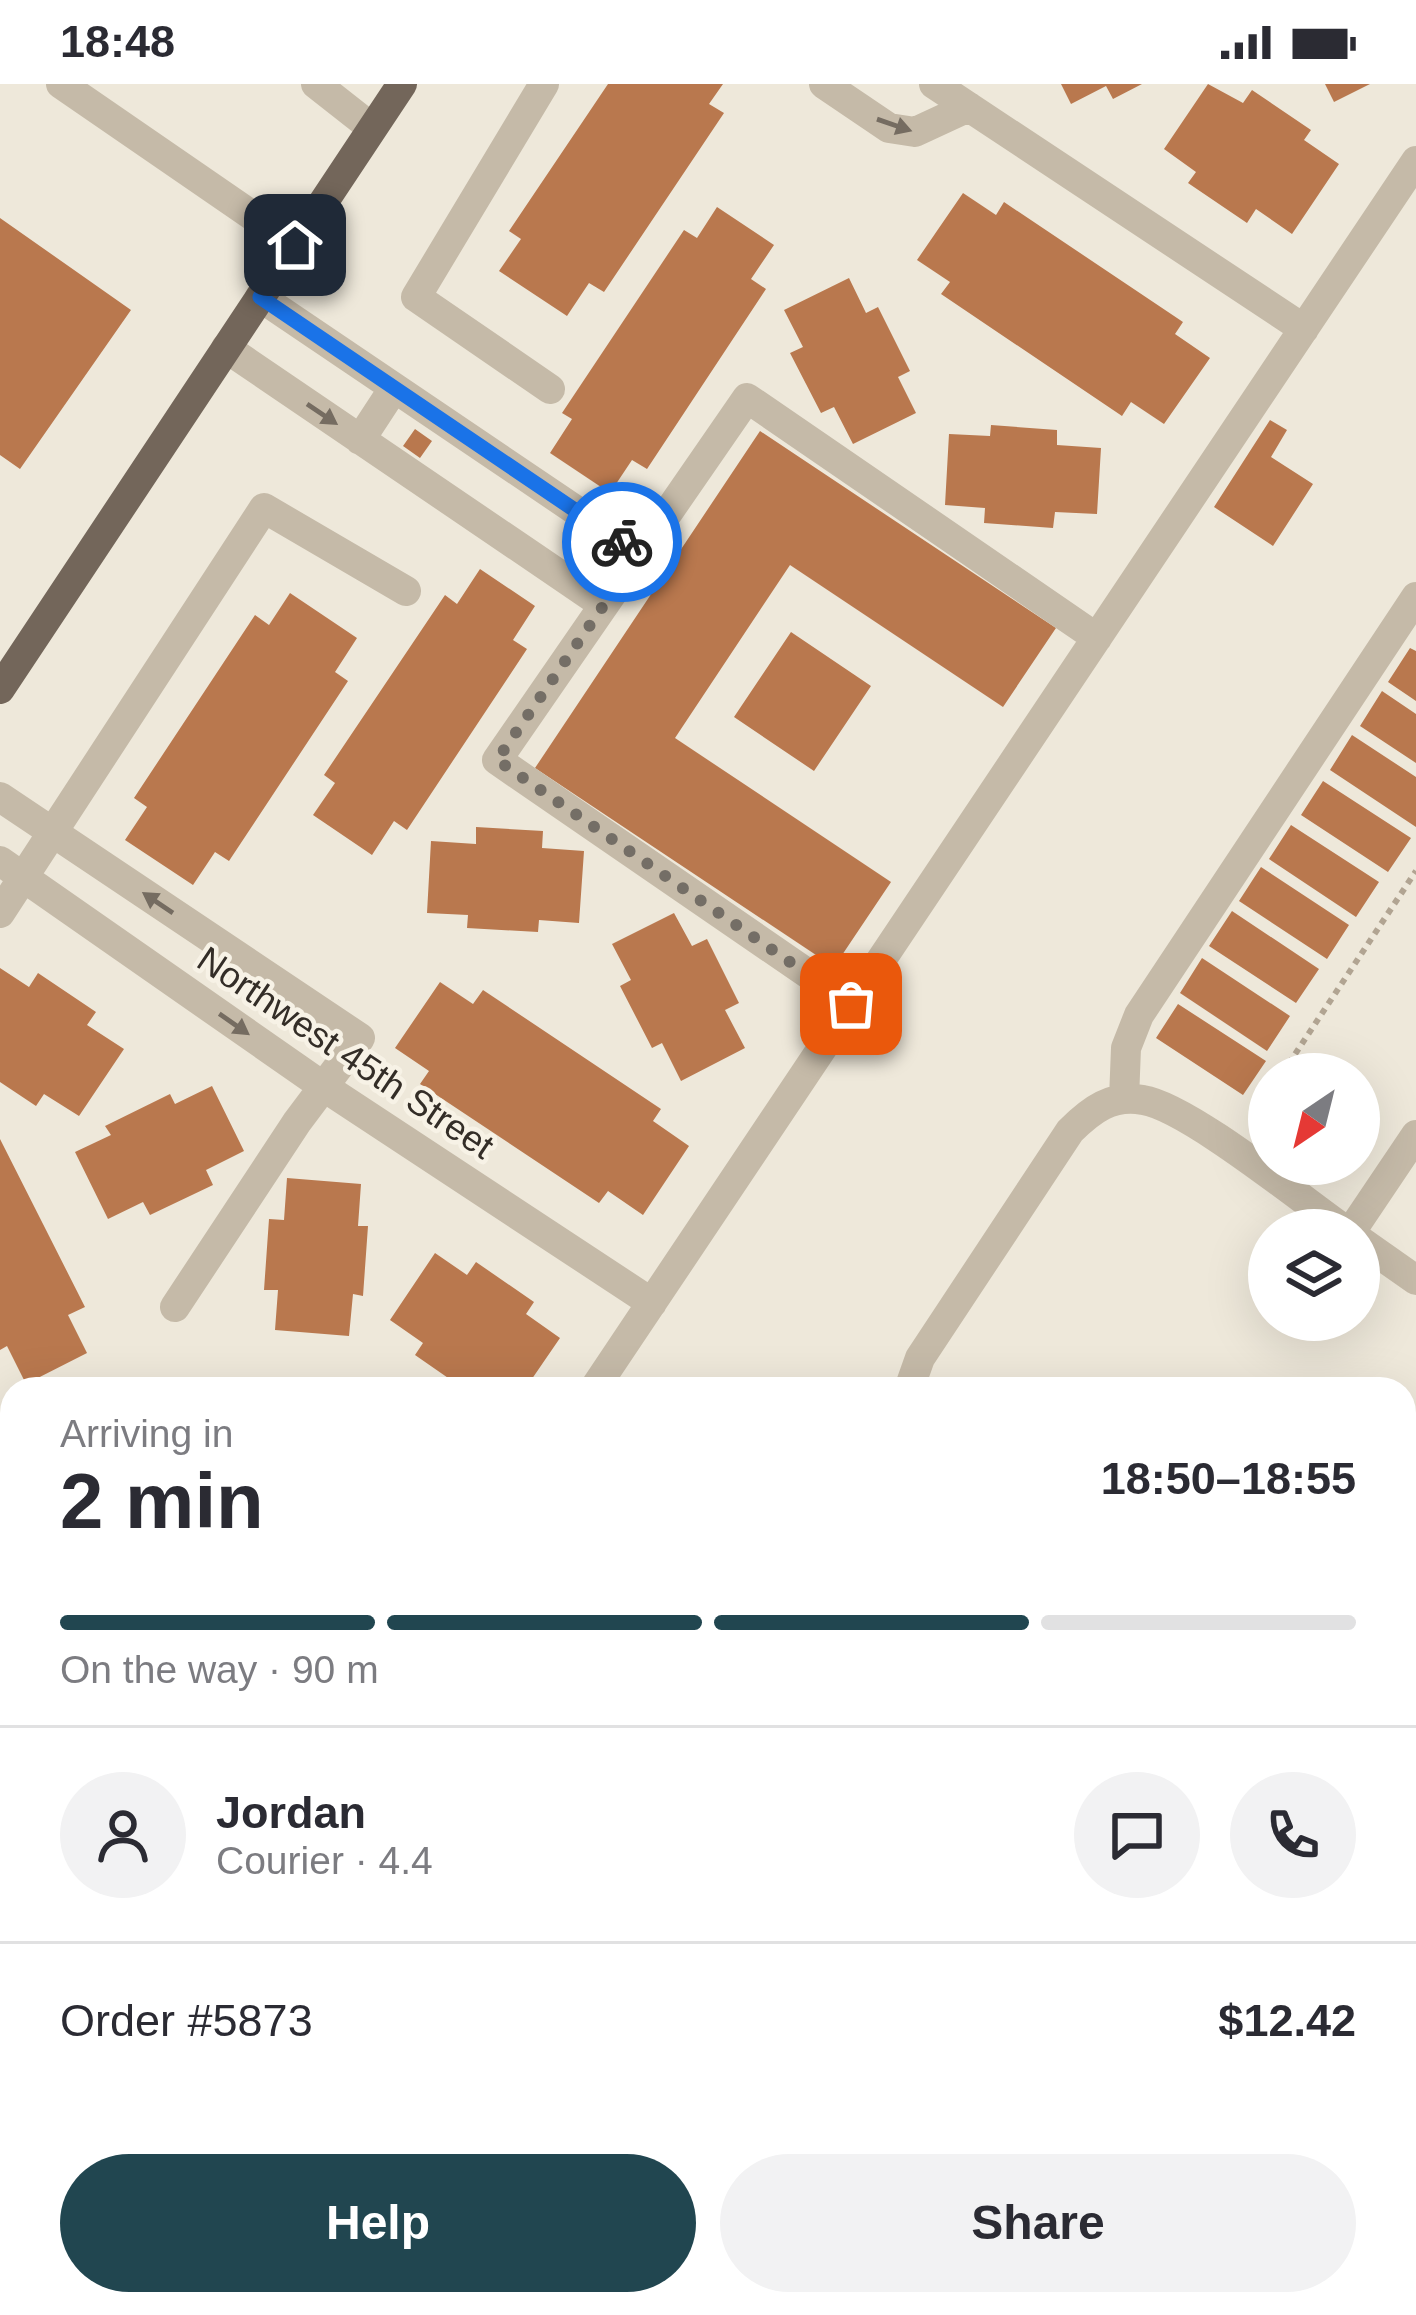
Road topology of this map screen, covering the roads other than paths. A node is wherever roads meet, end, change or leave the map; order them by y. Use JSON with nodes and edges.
{"nodes":[{"id":1,"x":61,"y":84,"type":"edge"},
{"id":2,"x":316,"y":84,"type":"edge"},
{"id":3,"x":402,"y":84,"type":"edge"},
{"id":4,"x":544,"y":84,"type":"edge"},
{"id":5,"x":824,"y":84,"type":"edge"},
{"id":6,"x":934,"y":84,"type":"edge"},
{"id":7,"x":976,"y":95,"type":"edge"},
{"id":8,"x":372,"y":128,"type":"junction"},
{"id":9,"x":1416,"y":161,"type":"edge"},
{"id":10,"x":295,"y":245,"type":"junction"},
{"id":11,"x":260,"y":297,"type":"junction"},
{"id":12,"x":1304,"y":329,"type":"junction"},
{"id":13,"x":226,"y":348,"type":"junction"},
{"id":14,"x":394,"y":388,"type":"junction"},
{"id":15,"x":550,"y":389,"type":"dead end"},
{"id":16,"x":360,"y":440,"type":"junction"},
{"id":17,"x":639,"y":554,"type":"junction"},
{"id":18,"x":406,"y":591,"type":"dead end"},
{"id":19,"x":1416,"y":597,"type":"edge"},
{"id":20,"x":604,"y":604,"type":"junction"},
{"id":21,"x":1097,"y":638,"type":"junction"},
{"id":22,"x":4,"y":672,"type":"edge"},
{"id":23,"x":0,"y":797,"type":"edge"},
{"id":24,"x":52,"y":833,"type":"junction"},
{"id":25,"x":12,"y":870,"type":"edge"},
{"id":26,"x":0,"y":913,"type":"edge"},
{"id":27,"x":851,"y":1004,"type":"junction"},
{"id":28,"x":324,"y":1087,"type":"junction"},
{"id":29,"x":1124,"y":1099,"type":"junction"},
{"id":30,"x":1416,"y":1135,"type":"edge"},
{"id":31,"x":1317,"y":1209,"type":"edge"},
{"id":32,"x":1363,"y":1209,"type":"edge"},
{"id":33,"x":1380,"y":1255,"type":"edge"},
{"id":34,"x":1416,"y":1280,"type":"edge"},
{"id":35,"x":652,"y":1303,"type":"junction"},
{"id":36,"x":176,"y":1307,"type":"dead end"},
{"id":37,"x":602,"y":1377,"type":"edge"},
{"id":38,"x":913,"y":1377,"type":"edge"}],
"edges":[{"from":1,"to":10,"type":"street"},
{"from":2,"to":8,"type":"street"},
{"from":3,"to":8,"type":"main road"},
{"from":4,"to":15,"type":"street"},
{"from":5,"to":7,"type":"street","one_way":true},
{"from":6,"to":7,"type":"street"},
{"from":7,"to":12,"type":"street"},
{"from":8,"to":10,"type":"main road"},
{"from":9,"to":12,"type":"street"},
{"from":10,"to":11,"type":"main road"},
{"from":11,"to":13,"type":"main road"},
{"from":11,"to":14,"type":"street"},
{"from":12,"to":21,"type":"street"},
{"from":13,"to":16,"type":"street","one_way":true},
{"from":13,"to":22,"type":"main road"},
{"from":14,"to":16,"type":"street"},
{"from":14,"to":17,"type":"street"},
{"from":16,"to":20,"type":"street"},
{"from":17,"to":20,"type":"street"},
{"from":17,"to":21,"type":"street"},
{"from":18,"to":24,"type":"street"},
{"from":19,"to":29,"type":"street"},
{"from":20,"to":27,"type":"street"},
{"from":21,"to":27,"type":"street"},
{"from":23,"to":24,"type":"street","name":"Northwest 45th Street"},
{"from":24,"to":25,"type":"street"},
{"from":28,"to":24,"type":"street","name":"Northwest 45th Street","one_way":true},
{"from":25,"to":26,"type":"street"},
{"from":25,"to":28,"type":"street","name":"Northwest 45th Street","one_way":true},
{"from":27,"to":35,"type":"street"},
{"from":28,"to":35,"type":"street","name":"Northwest 45th Street"},
{"from":28,"to":36,"type":"street"},
{"from":29,"to":31,"type":"street"},
{"from":29,"to":38,"type":"street"},
{"from":30,"to":32,"type":"street"},
{"from":33,"to":34,"type":"street"},
{"from":35,"to":37,"type":"street"}]}
